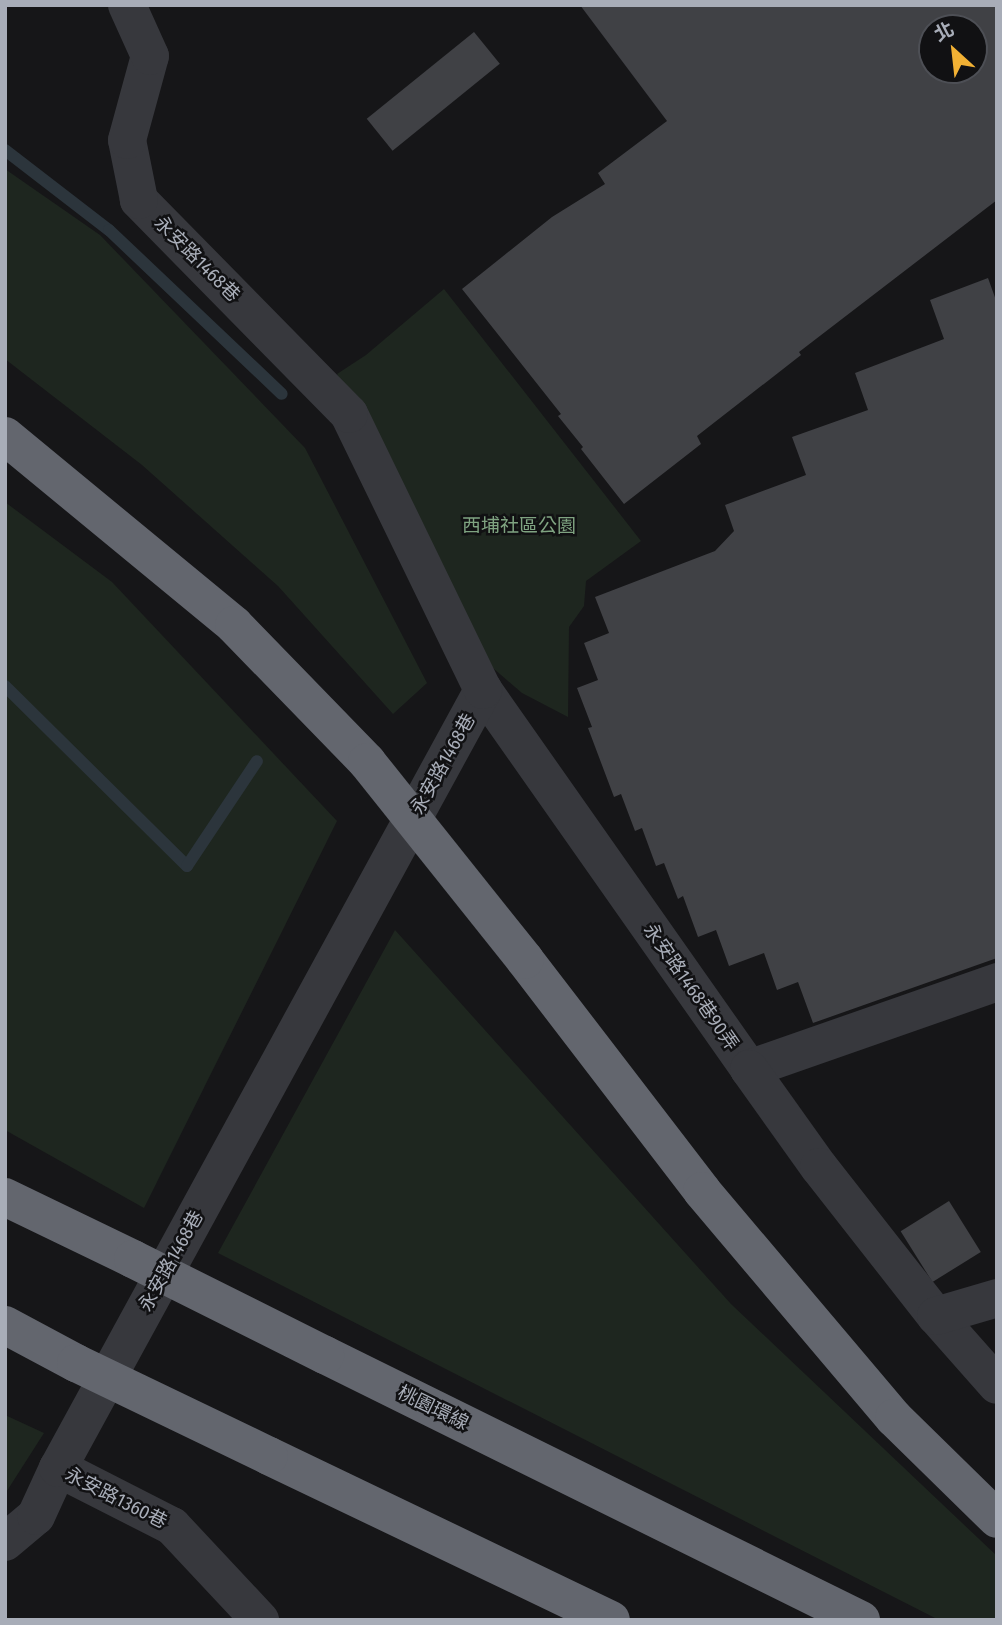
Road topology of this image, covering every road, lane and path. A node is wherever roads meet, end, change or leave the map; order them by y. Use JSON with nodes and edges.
{"nodes":[{"id":1,"x":127,"y":5,"type":"edge"},
{"id":2,"x":5,"y":436,"type":"edge"},
{"id":3,"x":5,"y":462,"type":"edge"},
{"id":4,"x":108,"y":523,"type":"junction"},
{"id":5,"x":483,"y":690,"type":"junction"},
{"id":6,"x":997,"y":982,"type":"edge"},
{"id":7,"x":749,"y":1069,"type":"junction"},
{"id":8,"x":5,"y":1196,"type":"edge"},
{"id":9,"x":997,"y":1298,"type":"edge"},
{"id":10,"x":936,"y":1316,"type":"junction"},
{"id":11,"x":5,"y":1325,"type":"edge"},
{"id":12,"x":997,"y":1385,"type":"edge"},
{"id":13,"x":58,"y":1468,"type":"junction"},
{"id":14,"x":997,"y":1519,"type":"edge"},
{"id":15,"x":5,"y":1542,"type":"edge"},
{"id":16,"x":260,"y":1620,"type":"edge"},
{"id":17,"x":611,"y":1620,"type":"edge"},
{"id":18,"x":861,"y":1620,"type":"edge"}],
"edges":[{"from":1,"to":5,"type":"street","name":"永安路1468巷"},
{"from":2,"to":4,"type":"highway"},
{"from":3,"to":4,"type":"highway"},
{"from":4,"to":14,"type":"highway","bridge":true},
{"from":5,"to":7,"type":"street","name":"永安路1468巷90弄"},
{"from":5,"to":13,"type":"street","name":"永安路1468巷"},
{"from":6,"to":7,"type":"street","name":"永安路1468巷90弄"},
{"from":7,"to":10,"type":"street"},
{"from":8,"to":18,"type":"highway","name":"桃園環線","bridge":true},
{"from":9,"to":10,"type":"street"},
{"from":10,"to":12,"type":"street"},
{"from":11,"to":17,"type":"highway","bridge":true},
{"from":13,"to":15,"type":"street","name":"永安路1468巷"},
{"from":13,"to":16,"type":"street","name":"永安路1360巷"}]}
